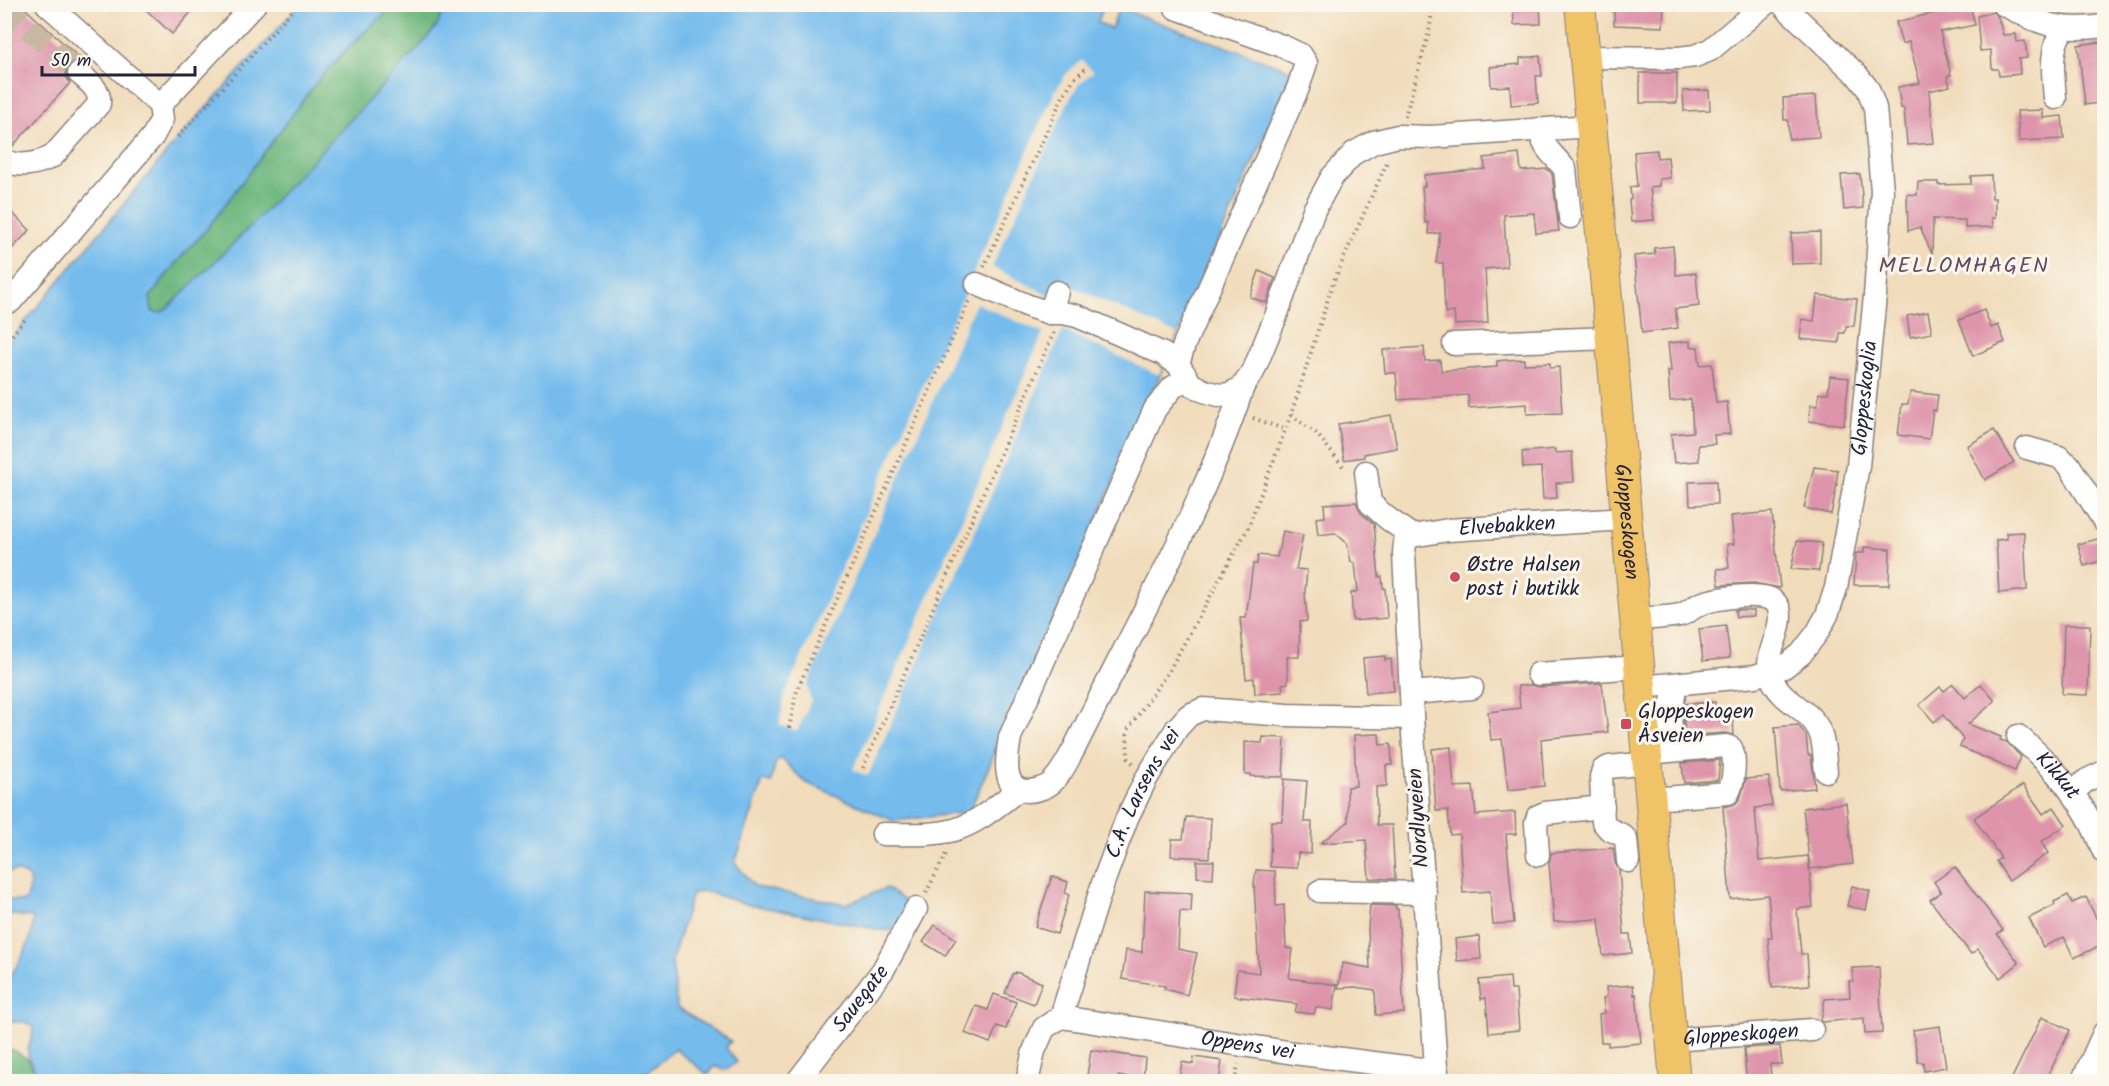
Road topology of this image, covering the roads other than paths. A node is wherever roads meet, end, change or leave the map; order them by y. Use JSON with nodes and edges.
{"nodes":[{"id":1,"x":48,"y":4,"type":"edge"},
{"id":2,"x":255,"y":4,"type":"edge"},
{"id":3,"x":1580,"y":4,"type":"edge"},
{"id":4,"x":1765,"y":4,"type":"edge"},
{"id":5,"x":1782,"y":4,"type":"edge"},
{"id":6,"x":2003,"y":4,"type":"edge"},
{"id":7,"x":1176,"y":8,"type":"dead end"},
{"id":8,"x":2104,"y":26,"type":"edge"},
{"id":9,"x":2063,"y":29,"type":"junction"},
{"id":10,"x":1585,"y":57,"type":"junction"},
{"id":11,"x":79,"y":73,"type":"tunnel mouth"},
{"id":12,"x":2055,"y":98,"type":"dead end"},
{"id":13,"x":160,"y":105,"type":"junction"},
{"id":14,"x":1591,"y":126,"type":"junction"},
{"id":15,"x":1539,"y":129,"type":"junction"},
{"id":16,"x":4,"y":160,"type":"edge"},
{"id":17,"x":1570,"y":217,"type":"dead end"},
{"id":18,"x":977,"y":284,"type":"road end"},
{"id":19,"x":11,"y":301,"type":"dead end"},
{"id":20,"x":1611,"y":339,"type":"junction"},
{"id":21,"x":1454,"y":344,"type":"dead end"},
{"id":22,"x":1183,"y":371,"type":"junction"},
{"id":23,"x":1243,"y":386,"type":"junction"},
{"id":24,"x":2027,"y":448,"type":"dead end"},
{"id":25,"x":1366,"y":472,"type":"dead end"},
{"id":26,"x":1626,"y":519,"type":"junction"},
{"id":27,"x":2104,"y":521,"type":"edge"},
{"id":28,"x":1408,"y":545,"type":"junction"},
{"id":29,"x":1634,"y":620,"type":"junction"},
{"id":30,"x":1769,"y":673,"type":"junction"},
{"id":31,"x":1538,"y":674,"type":"dead end"},
{"id":32,"x":1640,"y":677,"type":"junction"},
{"id":33,"x":1673,"y":684,"type":"junction"},
{"id":34,"x":1472,"y":688,"type":"dead end"},
{"id":35,"x":1411,"y":693,"type":"junction"},
{"id":36,"x":1412,"y":718,"type":"junction"},
{"id":37,"x":2018,"y":736,"type":"dead end"},
{"id":38,"x":1647,"y":752,"type":"junction"},
{"id":39,"x":1826,"y":771,"type":"dead end"},
{"id":40,"x":2104,"y":772,"type":"edge"},
{"id":41,"x":1018,"y":790,"type":"junction"},
{"id":42,"x":2072,"y":793,"type":"junction"},
{"id":43,"x":1651,"y":799,"type":"junction"},
{"id":44,"x":1603,"y":807,"type":"junction"},
{"id":45,"x":883,"y":834,"type":"dead end"},
{"id":46,"x":2104,"y":852,"type":"edge"},
{"id":47,"x":1538,"y":855,"type":"dead end"},
{"id":48,"x":1628,"y":861,"type":"dead end"},
{"id":49,"x":1320,"y":891,"type":"dead end"},
{"id":50,"x":1425,"y":893,"type":"junction"},
{"id":51,"x":916,"y":909,"type":"road end"},
{"id":52,"x":1061,"y":1017,"type":"junction"},
{"id":53,"x":1812,"y":1030,"type":"dead end"},
{"id":54,"x":2104,"y":1033,"type":"edge"},
{"id":55,"x":1671,"y":1040,"type":"junction"},
{"id":56,"x":1437,"y":1076,"type":"edge"},
{"id":57,"x":797,"y":1082,"type":"edge"},
{"id":58,"x":1027,"y":1082,"type":"edge"},
{"id":59,"x":1675,"y":1082,"type":"edge"},
{"id":60,"x":2082,"y":1082,"type":"edge"}],
"edges":[{"from":1,"to":13,"type":"street"},
{"from":2,"to":13,"type":"street"},
{"from":3,"to":10,"type":"main road","name":"Gloppeskogen"},
{"from":4,"to":10,"type":"street"},
{"from":5,"to":30,"type":"street","name":"Gloppeskoglia"},
{"from":6,"to":9,"type":"street"},
{"from":7,"to":22,"type":"street"},
{"from":8,"to":9,"type":"street"},
{"from":9,"to":12,"type":"street"},
{"from":10,"to":14,"type":"main road","name":"Gloppeskogen"},
{"from":11,"to":16,"type":"street"},
{"from":13,"to":19,"type":"street"},
{"from":14,"to":15,"type":"street"},
{"from":14,"to":20,"type":"main road","name":"Gloppeskogen"},
{"from":15,"to":17,"type":"street"},
{"from":15,"to":23,"type":"street"},
{"from":18,"to":22,"type":"street"},
{"from":20,"to":21,"type":"street"},
{"from":20,"to":26,"type":"main road","name":"Gloppeskogen"},
{"from":22,"to":23,"type":"street"},
{"from":22,"to":41,"type":"street"},
{"from":23,"to":41,"type":"street"},
{"from":24,"to":27,"type":"street"},
{"from":25,"to":28,"type":"street"},
{"from":26,"to":28,"type":"street","name":"Elvebakken"},
{"from":26,"to":29,"type":"main road","name":"Gloppeskogen"},
{"from":28,"to":35,"type":"street","name":"Nordlyveien"},
{"from":29,"to":30,"type":"street"},
{"from":29,"to":32,"type":"main road","name":"Gloppeskogen"},
{"from":30,"to":33,"type":"street","name":"Gloppeskoglia"},
{"from":30,"to":39,"type":"street"},
{"from":31,"to":32,"type":"street","name":"Gloppeskoglia"},
{"from":32,"to":33,"type":"street","name":"Gloppeskoglia"},
{"from":32,"to":38,"type":"main road","name":"Gloppeskogen"},
{"from":33,"to":38,"type":"street"},
{"from":34,"to":35,"type":"street"},
{"from":35,"to":36,"type":"street","name":"Nordlyveien"},
{"from":36,"to":50,"type":"street","name":"Nordlyveien"},
{"from":36,"to":52,"type":"street","name":"C.A. Larsens vei"},
{"from":37,"to":42,"type":"street","name":"Kikkut"},
{"from":38,"to":43,"type":"main road","name":"Gloppeskogen"},
{"from":38,"to":43,"type":"street"},
{"from":38,"to":44,"type":"street"},
{"from":40,"to":42,"type":"street"},
{"from":41,"to":45,"type":"street"},
{"from":42,"to":46,"type":"street","name":"Kikkut"},
{"from":43,"to":55,"type":"main road","name":"Gloppeskogen"},
{"from":44,"to":47,"type":"street"},
{"from":44,"to":48,"type":"street"},
{"from":49,"to":50,"type":"street"},
{"from":50,"to":56,"type":"street","name":"Nordlyveien"},
{"from":51,"to":57,"type":"street","name":"Sauegate"},
{"from":52,"to":56,"type":"street","name":"Oppens vei"},
{"from":52,"to":58,"type":"street","name":"C.A. Larsens vei"},
{"from":53,"to":55,"type":"street","name":"Gloppeskogen"},
{"from":54,"to":60,"type":"street"},
{"from":55,"to":59,"type":"main road","name":"Gloppeskogen"}]}
